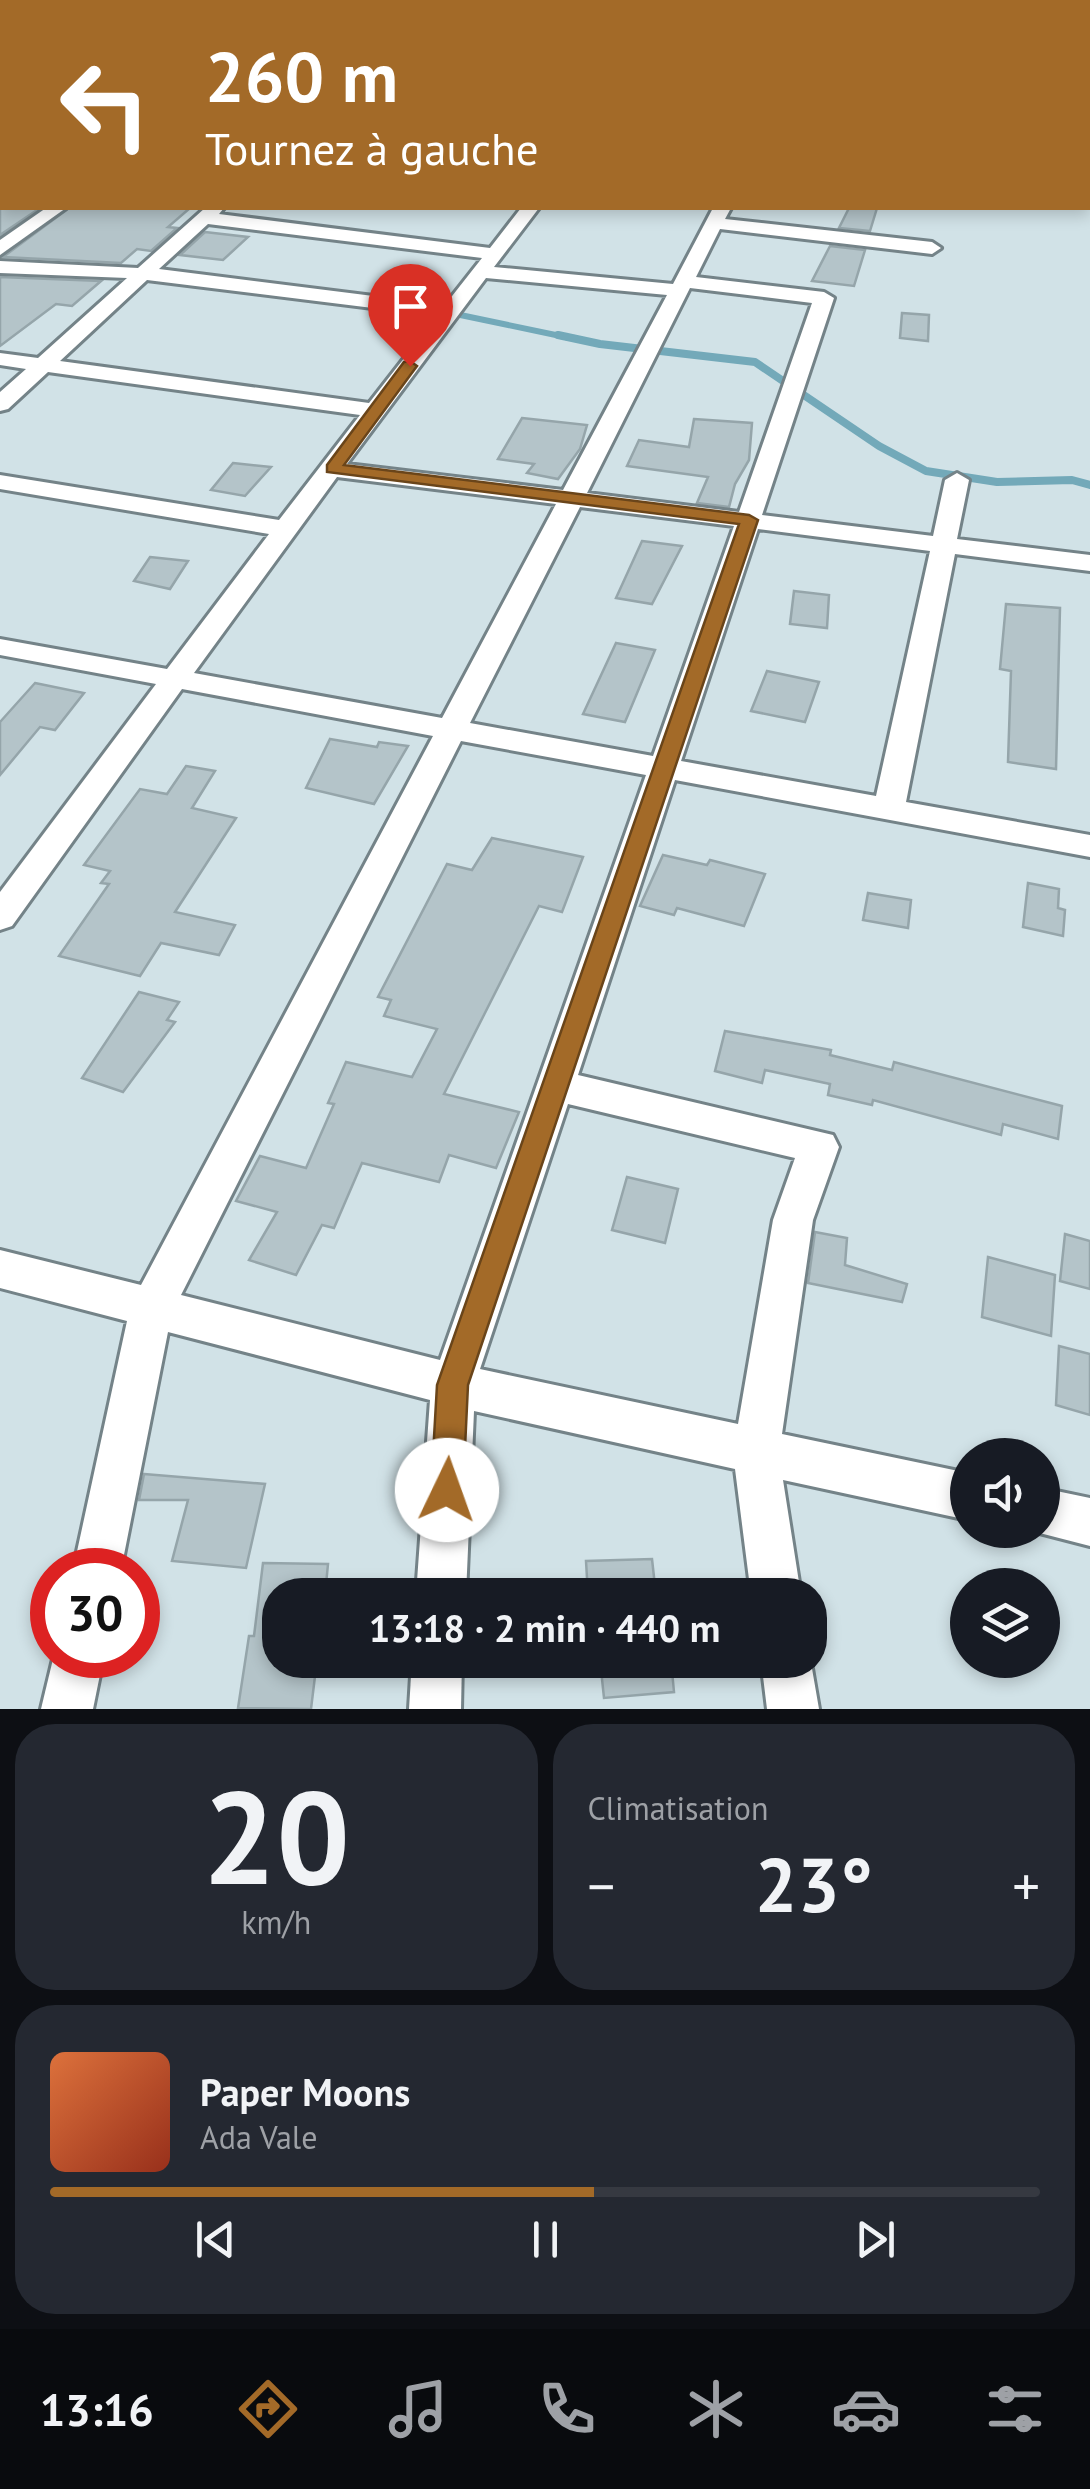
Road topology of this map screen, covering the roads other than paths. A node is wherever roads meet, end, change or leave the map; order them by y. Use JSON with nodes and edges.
{"nodes":[{"id":1,"x":55,"y":210,"type":"edge"},
{"id":2,"x":528,"y":210,"type":"edge"},
{"id":3,"x":210,"y":212,"type":"edge"},
{"id":4,"x":718,"y":215,"type":"edge"},
{"id":5,"x":932,"y":248,"type":"dead end"},
{"id":6,"x":0,"y":249,"type":"edge"},
{"id":7,"x":488,"y":263,"type":"junction"},
{"id":8,"x":0,"y":266,"type":"edge"},
{"id":9,"x":144,"y":274,"type":"junction"},
{"id":10,"x":679,"y":285,"type":"junction"},
{"id":11,"x":450,"y":312,"type":"junction"},
{"id":12,"x":0,"y":359,"type":"edge"},
{"id":13,"x":44,"y":364,"type":"junction"},
{"id":14,"x":0,"y":404,"type":"edge"},
{"id":15,"x":376,"y":410,"type":"junction"},
{"id":16,"x":333,"y":469,"type":"junction"},
{"id":17,"x":957,"y":480,"type":"dead end"},
{"id":18,"x":0,"y":482,"type":"edge"},
{"id":19,"x":571,"y":499,"type":"junction"},
{"id":20,"x":749,"y":520,"type":"junction"},
{"id":21,"x":285,"y":528,"type":"junction"},
{"id":22,"x":944,"y":545,"type":"junction"},
{"id":23,"x":1090,"y":562,"type":"edge"},
{"id":24,"x":0,"y":647,"type":"edge"},
{"id":25,"x":174,"y":679,"type":"junction"},
{"id":26,"x":451,"y":730,"type":"junction"},
{"id":27,"x":665,"y":765,"type":"junction"},
{"id":28,"x":890,"y":808,"type":"junction"},
{"id":29,"x":1090,"y":846,"type":"edge"},
{"id":30,"x":0,"y":917,"type":"edge"},
{"id":31,"x":555,"y":1085,"type":"junction"},
{"id":32,"x":0,"y":1269,"type":"edge"},
{"id":33,"x":152,"y":1310,"type":"junction"},
{"id":34,"x":453,"y":1385,"type":"junction"},
{"id":35,"x":756,"y":1452,"type":"junction"},
{"id":36,"x":950,"y":1492,"type":"edge"},
{"id":37,"x":1060,"y":1516,"type":"edge"},
{"id":38,"x":1090,"y":1522,"type":"edge"},
{"id":39,"x":101,"y":1548,"type":"edge"},
{"id":40,"x":442,"y":1578,"type":"edge"},
{"id":41,"x":774,"y":1578,"type":"edge"},
{"id":42,"x":73,"y":1678,"type":"edge"},
{"id":43,"x":437,"y":1678,"type":"edge"},
{"id":44,"x":789,"y":1678,"type":"edge"},
{"id":45,"x":67,"y":1709,"type":"edge"},
{"id":46,"x":435,"y":1709,"type":"edge"},
{"id":47,"x":793,"y":1709,"type":"edge"}],
"edges":[{"from":1,"to":6,"type":"street"},
{"from":2,"to":7,"type":"street"},
{"from":3,"to":7,"type":"street"},
{"from":3,"to":9,"type":"street"},
{"from":4,"to":5,"type":"street"},
{"from":4,"to":10,"type":"street"},
{"from":7,"to":10,"type":"street"},
{"from":7,"to":11,"type":"street"},
{"from":8,"to":9,"type":"street"},
{"from":9,"to":11,"type":"street"},
{"from":9,"to":13,"type":"street"},
{"from":10,"to":19,"type":"street"},
{"from":10,"to":20,"type":"street"},
{"from":11,"to":15,"type":"street"},
{"from":12,"to":13,"type":"street"},
{"from":13,"to":14,"type":"street"},
{"from":13,"to":15,"type":"street"},
{"from":15,"to":16,"type":"street"},
{"from":16,"to":19,"type":"street"},
{"from":16,"to":21,"type":"street"},
{"from":17,"to":22,"type":"street"},
{"from":18,"to":21,"type":"street"},
{"from":19,"to":20,"type":"street"},
{"from":19,"to":26,"type":"street"},
{"from":20,"to":22,"type":"street"},
{"from":20,"to":27,"type":"street"},
{"from":21,"to":25,"type":"street"},
{"from":22,"to":23,"type":"street"},
{"from":22,"to":28,"type":"street"},
{"from":24,"to":25,"type":"street"},
{"from":25,"to":26,"type":"street"},
{"from":25,"to":30,"type":"street"},
{"from":26,"to":27,"type":"street"},
{"from":26,"to":33,"type":"street"},
{"from":27,"to":28,"type":"street"},
{"from":27,"to":31,"type":"street"},
{"from":28,"to":29,"type":"street"},
{"from":31,"to":34,"type":"street"},
{"from":31,"to":35,"type":"street"},
{"from":32,"to":33,"type":"street"},
{"from":33,"to":34,"type":"street"},
{"from":33,"to":39,"type":"street"},
{"from":34,"to":35,"type":"street"},
{"from":34,"to":40,"type":"street"},
{"from":35,"to":36,"type":"street"},
{"from":35,"to":41,"type":"street"},
{"from":37,"to":38,"type":"street"},
{"from":42,"to":45,"type":"street"},
{"from":43,"to":46,"type":"street"},
{"from":44,"to":47,"type":"street"}]}
